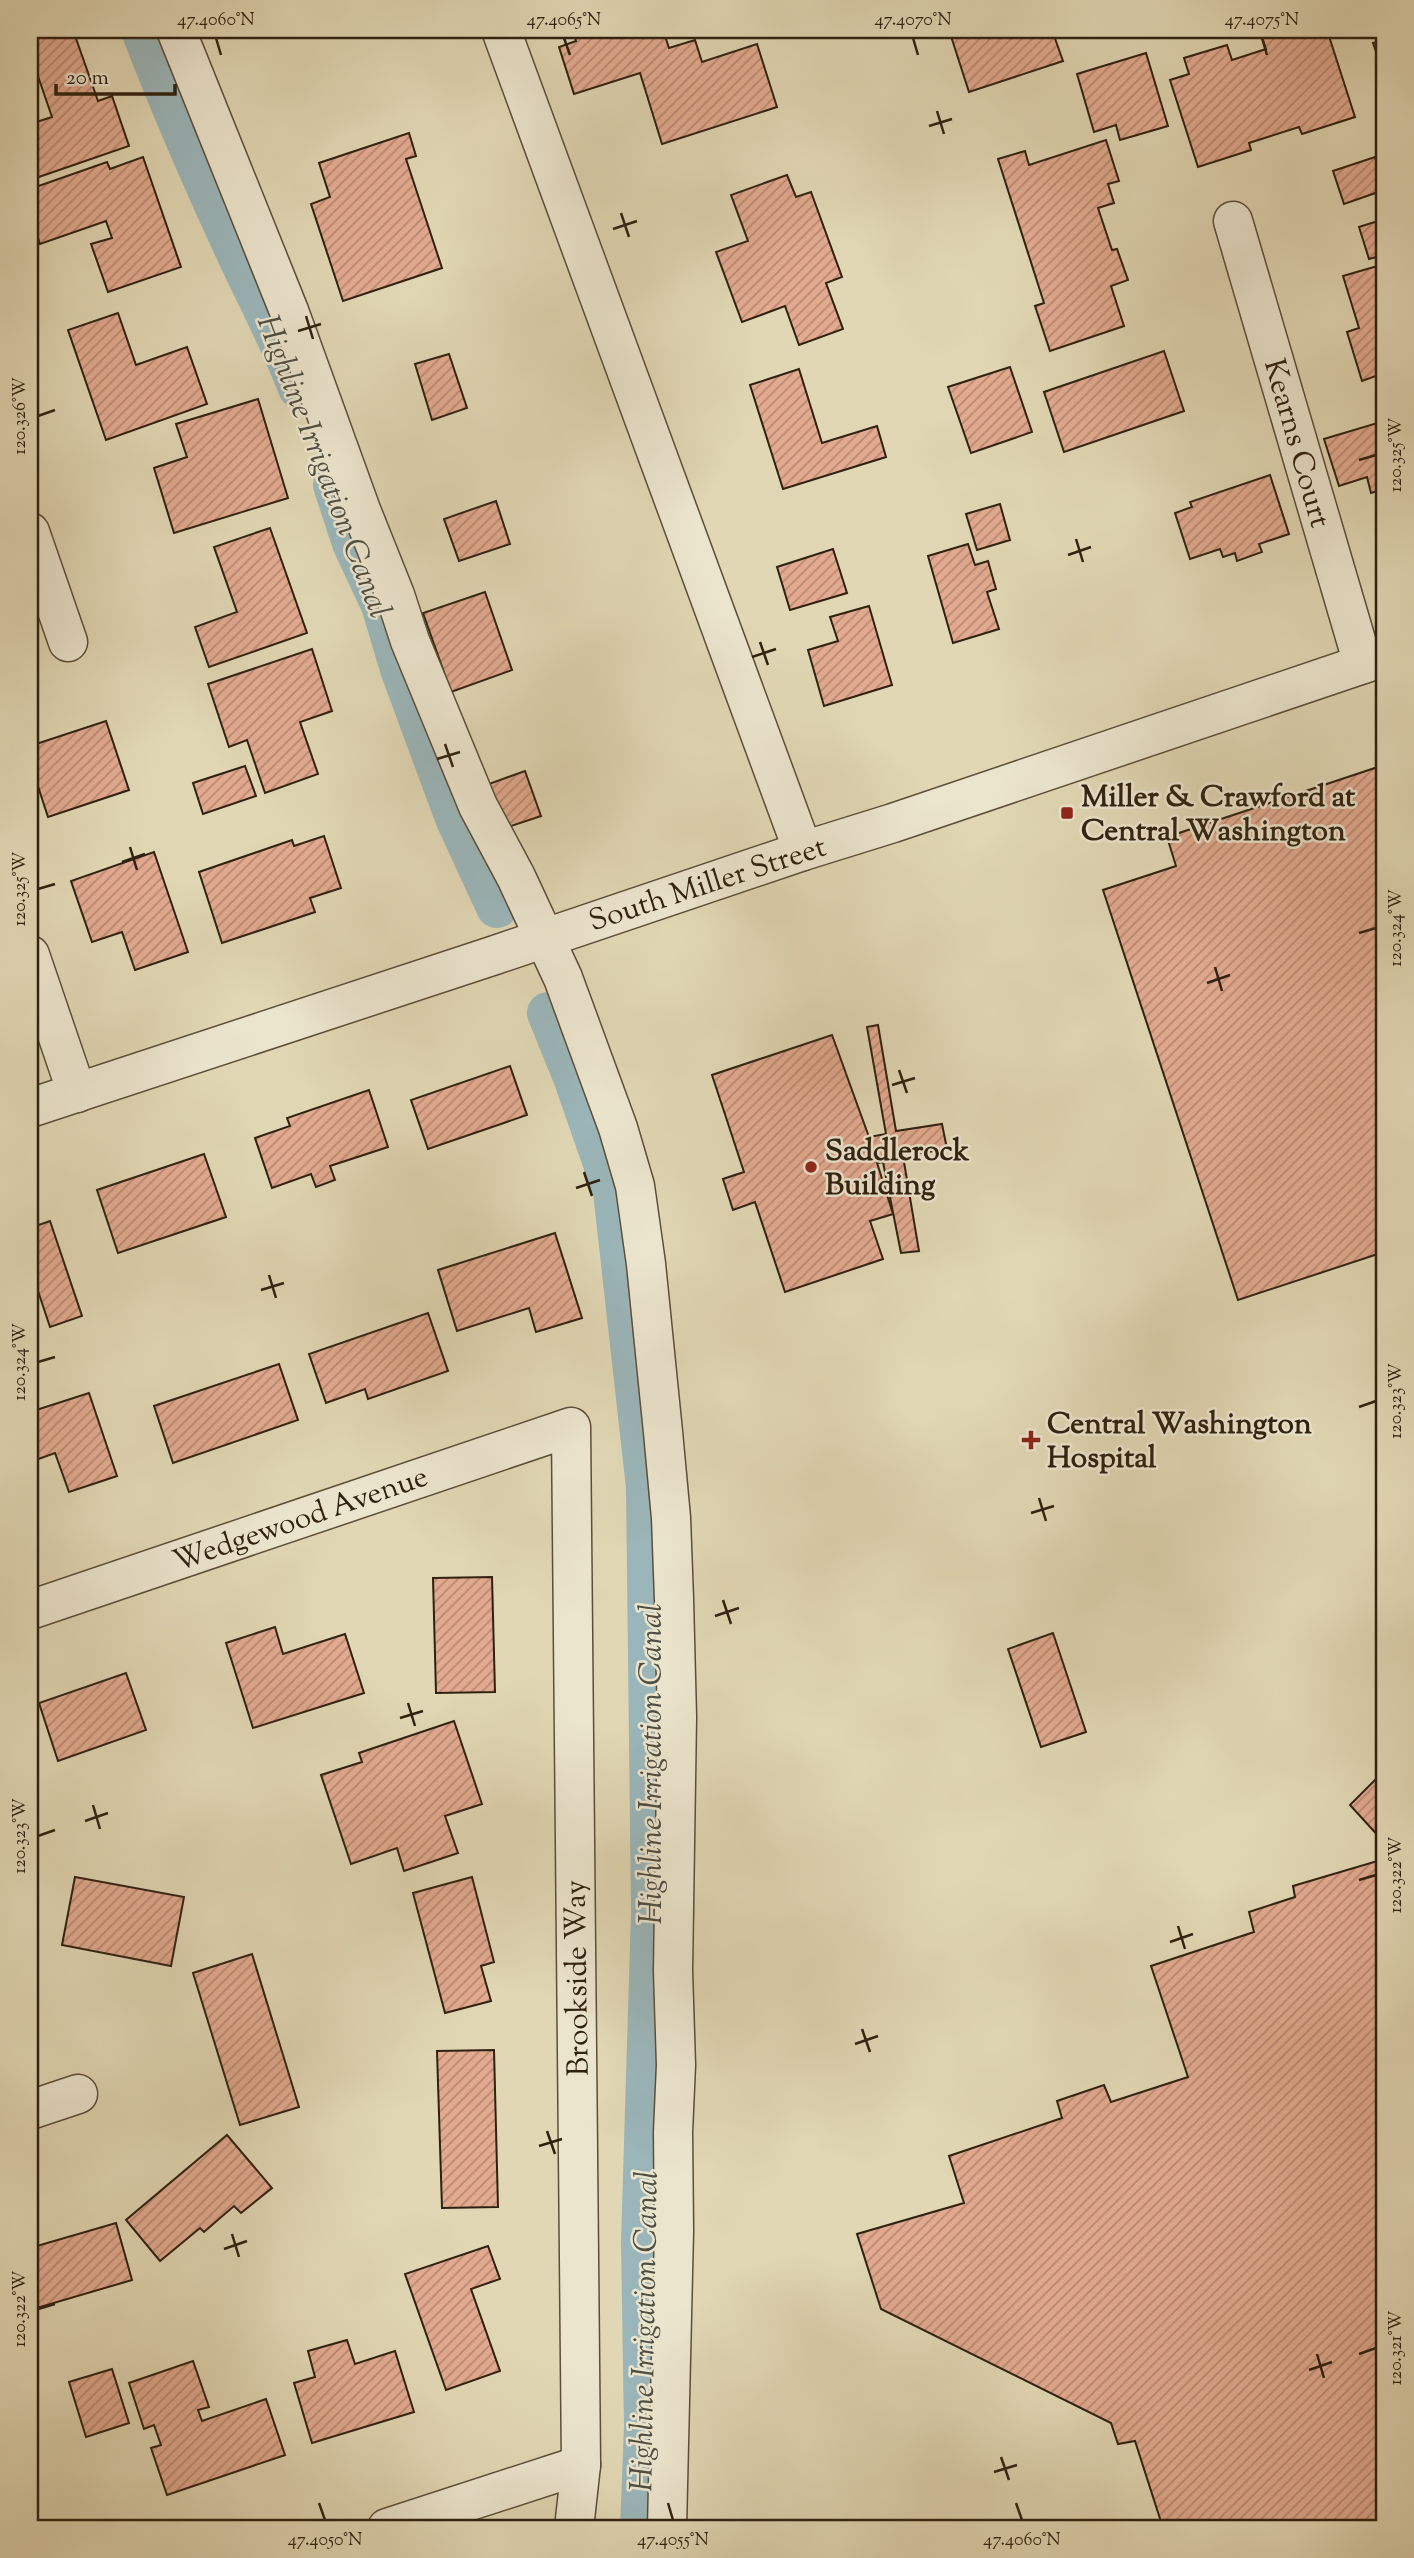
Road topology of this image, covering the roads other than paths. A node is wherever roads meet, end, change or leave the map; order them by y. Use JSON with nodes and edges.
{"nodes":[{"id":1,"x":176,"y":30,"type":"edge"},
{"id":2,"x":501,"y":30,"type":"edge"},
{"id":3,"x":1233,"y":221,"type":"dead end"},
{"id":4,"x":30,"y":532,"type":"edge"},
{"id":5,"x":68,"y":642,"type":"dead end"},
{"id":6,"x":1374,"y":661,"type":"edge"},
{"id":7,"x":803,"y":851,"type":"junction"},
{"id":8,"x":542,"y":939,"type":"junction"},
{"id":9,"x":33,"y":975,"type":"edge"},
{"id":10,"x":77,"y":1093,"type":"junction"},
{"id":11,"x":30,"y":1108,"type":"edge"},
{"id":12,"x":570,"y":1427,"type":"joint"},
{"id":13,"x":30,"y":1610,"type":"edge"},
{"id":14,"x":78,"y":2094,"type":"dead end"},
{"id":15,"x":30,"y":2110,"type":"edge"},
{"id":16,"x":581,"y":2465,"type":"junction"},
{"id":17,"x":387,"y":2528,"type":"edge"},
{"id":18,"x":574,"y":2528,"type":"edge"},
{"id":19,"x":667,"y":2528,"type":"edge"}],
"edges":[{"from":1,"to":8,"type":"street"},
{"from":2,"to":7,"type":"street"},
{"from":3,"to":6,"type":"street","name":"Kearns Court"},
{"from":4,"to":5,"type":"street"},
{"from":6,"to":7,"type":"street","name":"South Miller Street"},
{"from":7,"to":8,"type":"street","name":"South Miller Street"},
{"from":8,"to":10,"type":"street","name":"South Miller Street"},
{"from":8,"to":19,"type":"street"},
{"from":9,"to":10,"type":"street"},
{"from":10,"to":11,"type":"street","name":"South Miller Street"},
{"from":12,"to":13,"type":"street","name":"Wedgewood Avenue"},
{"from":12,"to":16,"type":"street","name":"Brookside Way"},
{"from":14,"to":15,"type":"street"},
{"from":16,"to":17,"type":"street"},
{"from":16,"to":18,"type":"street","name":"Brookside Way"}]}
